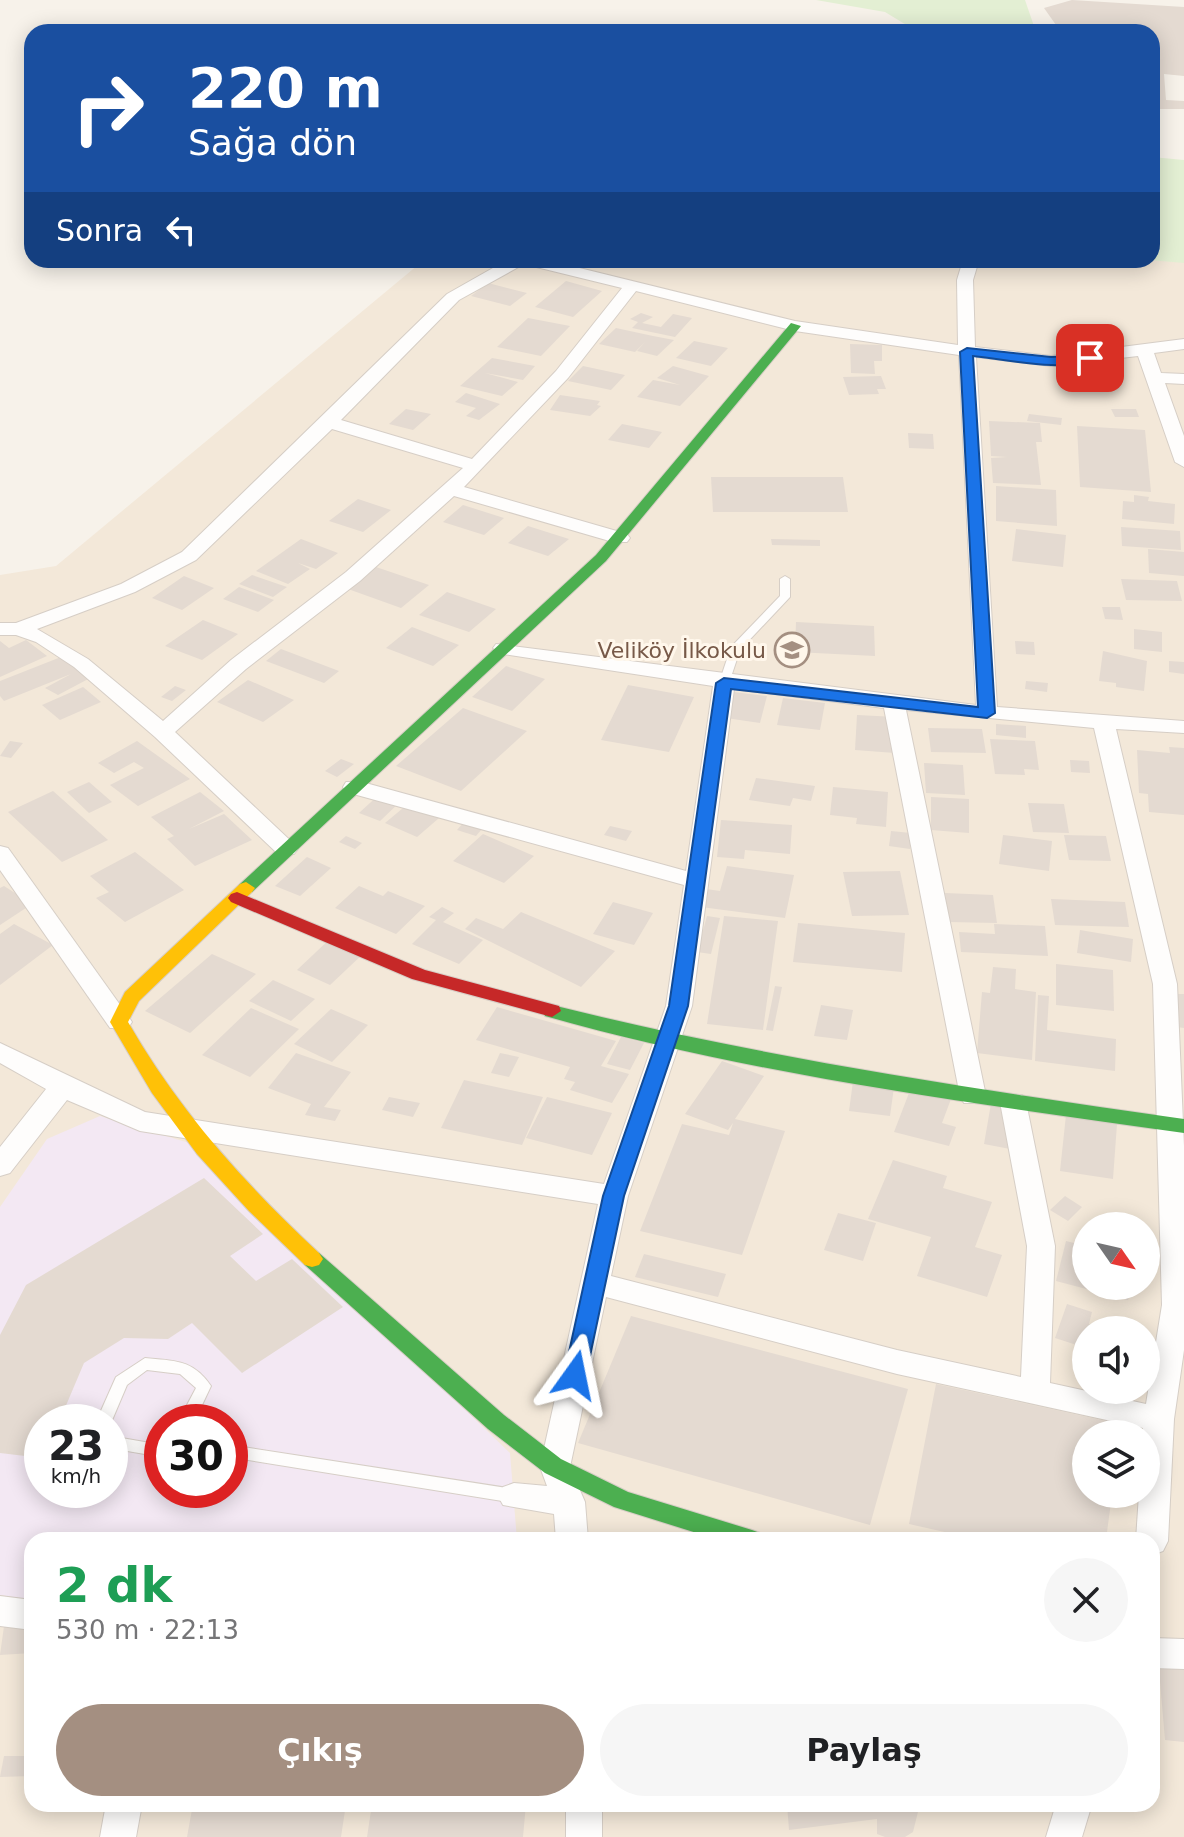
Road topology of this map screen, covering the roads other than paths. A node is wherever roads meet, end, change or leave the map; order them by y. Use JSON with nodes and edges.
{"nodes":[{"id":1,"x":505,"y":268,"type":"edge"},
{"id":2,"x":563,"y":268,"type":"edge"},
{"id":3,"x":969,"y":268,"type":"edge"},
{"id":4,"x":633,"y":284,"type":"junction"},
{"id":5,"x":795,"y":326,"type":"junction"},
{"id":6,"x":1184,"y":344,"type":"edge"},
{"id":7,"x":1145,"y":351,"type":"junction"},
{"id":8,"x":967,"y":352,"type":"junction"},
{"id":9,"x":1157,"y":378,"type":"junction"},
{"id":10,"x":1184,"y":379,"type":"edge"},
{"id":11,"x":329,"y":422,"type":"junction"},
{"id":12,"x":1184,"y":462,"type":"edge"},
{"id":13,"x":473,"y":465,"type":"junction"},
{"id":14,"x":449,"y":489,"type":"junction"},
{"id":15,"x":620,"y":538,"type":"junction"},
{"id":16,"x":785,"y":579,"type":"dead end"},
{"id":17,"x":9,"y":629,"type":"edge"},
{"id":18,"x":503,"y":648,"type":"junction"},
{"id":19,"x":724,"y":683,"type":"junction"},
{"id":20,"x":894,"y":705,"type":"junction"},
{"id":21,"x":987,"y":713,"type":"junction"},
{"id":22,"x":1103,"y":722,"type":"junction"},
{"id":23,"x":1184,"y":727,"type":"edge"},
{"id":24,"x":163,"y":732,"type":"junction"},
{"id":25,"x":354,"y":787,"type":"junction"},
{"id":26,"x":286,"y":849,"type":"junction"},
{"id":27,"x":0,"y":853,"type":"edge"},
{"id":28,"x":696,"y":881,"type":"junction"},
{"id":29,"x":237,"y":898,"type":"junction"},
{"id":30,"x":1175,"y":984,"type":"edge"},
{"id":31,"x":119,"y":1022,"type":"junction"},
{"id":32,"x":666,"y":1042,"type":"junction"},
{"id":33,"x":0,"y":1052,"type":"edge"},
{"id":34,"x":63,"y":1087,"type":"junction"},
{"id":35,"x":973,"y":1096,"type":"junction"},
{"id":36,"x":1013,"y":1102,"type":"junction"},
{"id":37,"x":1176,"y":1125,"type":"edge"},
{"id":38,"x":185,"y":1126,"type":"junction"},
{"id":39,"x":0,"y":1166,"type":"edge"},
{"id":40,"x":614,"y":1196,"type":"junction"},
{"id":41,"x":595,"y":1283,"type":"junction"},
{"id":42,"x":1035,"y":1392,"type":"junction"},
{"id":43,"x":111,"y":1404,"type":"edge"},
{"id":44,"x":195,"y":1404,"type":"edge"},
{"id":45,"x":1159,"y":1419,"type":"junction"},
{"id":46,"x":248,"y":1454,"type":"edge"},
{"id":47,"x":555,"y":1467,"type":"junction"},
{"id":48,"x":514,"y":1496,"type":"joint"},
{"id":49,"x":569,"y":1502,"type":"junction"},
{"id":50,"x":571,"y":1532,"type":"edge"},
{"id":51,"x":726,"y":1532,"type":"edge"},
{"id":52,"x":1153,"y":1532,"type":"edge"},
{"id":53,"x":0,"y":1611,"type":"edge"},
{"id":54,"x":24,"y":1614,"type":"edge"},
{"id":55,"x":1160,"y":1653,"type":"edge"},
{"id":56,"x":1184,"y":1654,"type":"edge"},
{"id":57,"x":123,"y":1812,"type":"edge"},
{"id":58,"x":584,"y":1812,"type":"edge"},
{"id":59,"x":1072,"y":1812,"type":"edge"},
{"id":60,"x":118,"y":1837,"type":"edge"},
{"id":61,"x":584,"y":1837,"type":"edge"},
{"id":62,"x":1064,"y":1837,"type":"edge"}],
"edges":[{"from":1,"to":11,"type":"street"},
{"from":2,"to":4,"type":"street"},
{"from":3,"to":8,"type":"street"},
{"from":4,"to":5,"type":"street"},
{"from":4,"to":13,"type":"street"},
{"from":5,"to":8,"type":"street"},
{"from":5,"to":15,"type":"street"},
{"from":6,"to":7,"type":"street"},
{"from":7,"to":8,"type":"street"},
{"from":7,"to":9,"type":"street"},
{"from":8,"to":21,"type":"street"},
{"from":9,"to":10,"type":"street"},
{"from":9,"to":12,"type":"street"},
{"from":11,"to":13,"type":"street"},
{"from":11,"to":17,"type":"street"},
{"from":13,"to":14,"type":"street"},
{"from":14,"to":15,"type":"street"},
{"from":14,"to":24,"type":"street"},
{"from":15,"to":18,"type":"street"},
{"from":16,"to":19,"type":"lane"},
{"from":17,"to":24,"type":"street"},
{"from":18,"to":19,"type":"street"},
{"from":18,"to":25,"type":"street"},
{"from":19,"to":20,"type":"street"},
{"from":19,"to":28,"type":"street"},
{"from":20,"to":21,"type":"street"},
{"from":20,"to":35,"type":"street"},
{"from":21,"to":22,"type":"street"},
{"from":22,"to":23,"type":"street"},
{"from":22,"to":30,"type":"street"},
{"from":24,"to":26,"type":"street"},
{"from":25,"to":26,"type":"street"},
{"from":25,"to":28,"type":"street"},
{"from":26,"to":29,"type":"street"},
{"from":27,"to":31,"type":"street"},
{"from":28,"to":32,"type":"street"},
{"from":29,"to":31,"type":"street"},
{"from":29,"to":32,"type":"street"},
{"from":30,"to":37,"type":"street"},
{"from":31,"to":38,"type":"street"},
{"from":32,"to":35,"type":"street"},
{"from":32,"to":40,"type":"street"},
{"from":33,"to":34,"type":"street"},
{"from":34,"to":38,"type":"street"},
{"from":34,"to":39,"type":"street"},
{"from":35,"to":36,"type":"street"},
{"from":36,"to":37,"type":"street"},
{"from":36,"to":42,"type":"street"},
{"from":37,"to":45,"type":"street"},
{"from":38,"to":40,"type":"street"},
{"from":38,"to":47,"type":"street"},
{"from":40,"to":41,"type":"street"},
{"from":41,"to":42,"type":"street"},
{"from":41,"to":47,"type":"street"},
{"from":42,"to":45,"type":"street"},
{"from":43,"to":44,"type":"lane"},
{"from":45,"to":52,"type":"street"},
{"from":46,"to":48,"type":"lane"},
{"from":47,"to":49,"type":"street"},
{"from":47,"to":51,"type":"street"},
{"from":48,"to":49,"type":"street"},
{"from":49,"to":50,"type":"street"},
{"from":53,"to":54,"type":"street"},
{"from":55,"to":56,"type":"street"},
{"from":57,"to":60,"type":"street"},
{"from":58,"to":61,"type":"street"},
{"from":59,"to":62,"type":"street"}]}
